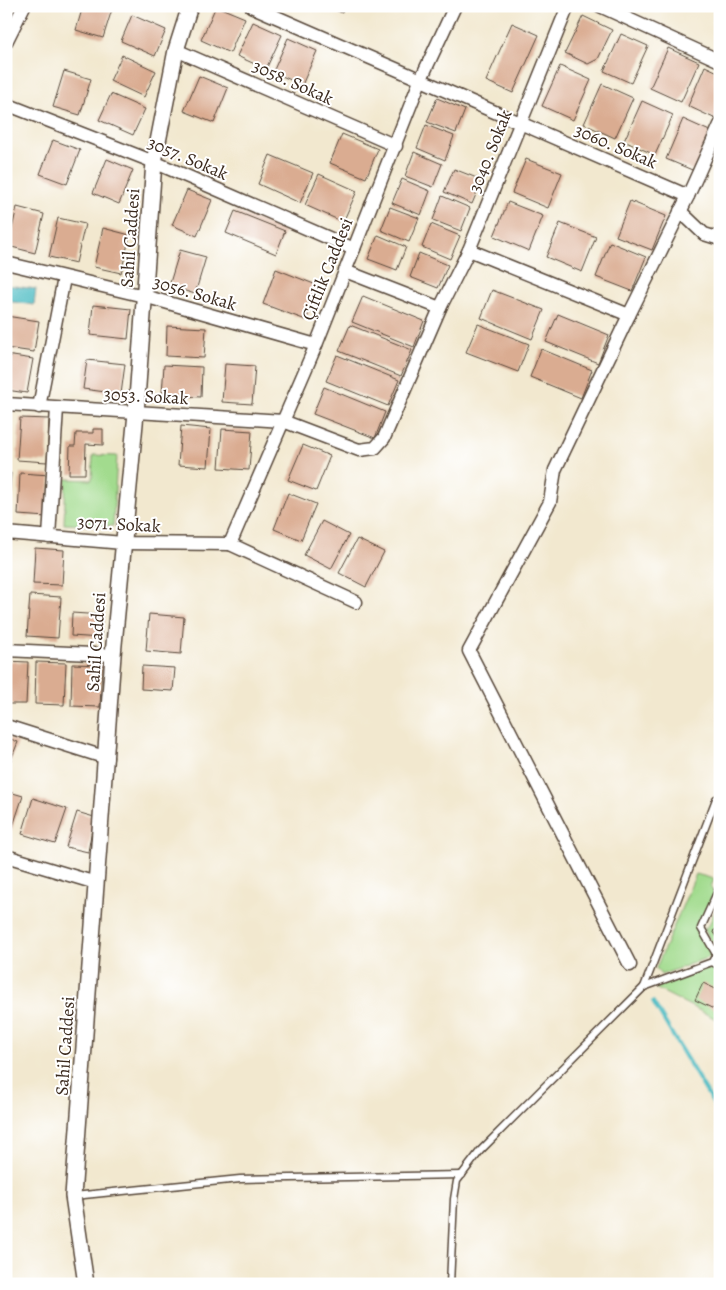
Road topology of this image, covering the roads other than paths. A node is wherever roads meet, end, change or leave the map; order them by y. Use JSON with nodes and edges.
{"nodes":[{"id":1,"x":24,"y":6,"type":"edge"},
{"id":2,"x":190,"y":6,"type":"edge"},
{"id":3,"x":251,"y":6,"type":"edge"},
{"id":4,"x":455,"y":6,"type":"edge"},
{"id":5,"x":568,"y":6,"type":"edge"},
{"id":6,"x":600,"y":6,"type":"edge"},
{"id":7,"x":6,"y":42,"type":"edge"},
{"id":8,"x":176,"y":50,"type":"junction"},
{"id":9,"x":720,"y":61,"type":"edge"},
{"id":10,"x":420,"y":81,"type":"junction"},
{"id":11,"x":6,"y":104,"type":"edge"},
{"id":12,"x":520,"y":123,"type":"junction"},
{"id":13,"x":720,"y":125,"type":"edge"},
{"id":14,"x":396,"y":146,"type":"junction"},
{"id":15,"x":154,"y":162,"type":"junction"},
{"id":16,"x":688,"y":196,"type":"junction"},
{"id":17,"x":680,"y":211,"type":"junction"},
{"id":18,"x":720,"y":240,"type":"edge"},
{"id":19,"x":354,"y":249,"type":"junction"},
{"id":20,"x":469,"y":250,"type":"junction"},
{"id":21,"x":6,"y":264,"type":"edge"},
{"id":22,"x":345,"y":271,"type":"junction"},
{"id":23,"x":64,"y":278,"type":"junction"},
{"id":24,"x":144,"y":296,"type":"junction"},
{"id":25,"x":440,"y":308,"type":"junction"},
{"id":26,"x":629,"y":315,"type":"junction"},
{"id":27,"x":316,"y":345,"type":"junction"},
{"id":28,"x":6,"y":404,"type":"edge"},
{"id":29,"x":39,"y":407,"type":"junction"},
{"id":30,"x":57,"y":408,"type":"junction"},
{"id":31,"x":136,"y":413,"type":"junction"},
{"id":32,"x":283,"y":421,"type":"junction"},
{"id":33,"x":6,"y":533,"type":"edge"},
{"id":34,"x":49,"y":537,"type":"junction"},
{"id":35,"x":123,"y":543,"type":"junction"},
{"id":36,"x":230,"y":544,"type":"junction"},
{"id":37,"x":356,"y":602,"type":"dead end"},
{"id":38,"x":6,"y":650,"type":"edge"},
{"id":39,"x":113,"y":656,"type":"junction"},
{"id":40,"x":6,"y":726,"type":"edge"},
{"id":41,"x":107,"y":758,"type":"junction"},
{"id":42,"x":720,"y":797,"type":"edge"},
{"id":43,"x":6,"y":856,"type":"edge"},
{"id":44,"x":96,"y":883,"type":"junction"},
{"id":45,"x":720,"y":886,"type":"edge"},
{"id":46,"x":712,"y":962,"type":"junction"},
{"id":47,"x":630,"y":965,"type":"dead end"},
{"id":48,"x":720,"y":966,"type":"edge"},
{"id":49,"x":644,"y":987,"type":"junction"},
{"id":50,"x":462,"y":1175,"type":"junction"},
{"id":51,"x":73,"y":1196,"type":"junction"},
{"id":52,"x":86,"y":1284,"type":"edge"},
{"id":53,"x":450,"y":1284,"type":"edge"}],
"edges":[{"from":1,"to":7,"type":"street"},
{"from":2,"to":8,"type":"street","name":"Sahil Caddesi"},
{"from":3,"to":10,"type":"street","name":"3060. Sokak"},
{"from":4,"to":10,"type":"street","name":"Çiftlik Caddesi"},
{"from":5,"to":12,"type":"street","name":"3040. Sokak"},
{"from":6,"to":9,"type":"street"},
{"from":8,"to":14,"type":"street","name":"3058. Sokak"},
{"from":8,"to":15,"type":"street","name":"Sahil Caddesi"},
{"from":10,"to":12,"type":"street","name":"3060. Sokak"},
{"from":10,"to":14,"type":"street","name":"Çiftlik Caddesi"},
{"from":11,"to":15,"type":"street","name":"3057. Sokak"},
{"from":12,"to":16,"type":"street","name":"3060. Sokak"},
{"from":12,"to":20,"type":"street","name":"3040. Sokak"},
{"from":13,"to":16,"type":"street"},
{"from":14,"to":19,"type":"street","name":"Çiftlik Caddesi"},
{"from":15,"to":19,"type":"street","name":"3057. Sokak"},
{"from":15,"to":24,"type":"street","name":"Sahil Caddesi"},
{"from":16,"to":17,"type":"street"},
{"from":17,"to":18,"type":"street"},
{"from":17,"to":26,"type":"street"},
{"from":19,"to":22,"type":"street","name":"Çiftlik Caddesi"},
{"from":20,"to":25,"type":"street","name":"3040. Sokak"},
{"from":20,"to":26,"type":"street"},
{"from":21,"to":23,"type":"street","name":"3056. Sokak"},
{"from":22,"to":25,"type":"street"},
{"from":22,"to":27,"type":"street","name":"Çiftlik Caddesi"},
{"from":23,"to":24,"type":"street","name":"3056. Sokak"},
{"from":23,"to":29,"type":"street"},
{"from":24,"to":27,"type":"street","name":"3056. Sokak"},
{"from":24,"to":31,"type":"street","name":"Sahil Caddesi"},
{"from":25,"to":32,"type":"street","name":"3053. Sokak"},
{"from":26,"to":47,"type":"street"},
{"from":27,"to":32,"type":"street","name":"Çiftlik Caddesi"},
{"from":28,"to":29,"type":"street","name":"3053. Sokak"},
{"from":29,"to":30,"type":"street","name":"3053. Sokak"},
{"from":30,"to":31,"type":"street","name":"3053. Sokak"},
{"from":30,"to":34,"type":"street"},
{"from":31,"to":32,"type":"street","name":"3053. Sokak"},
{"from":31,"to":35,"type":"street","name":"Sahil Caddesi"},
{"from":32,"to":36,"type":"street","name":"Çiftlik Caddesi"},
{"from":33,"to":34,"type":"street","name":"3071. Sokak"},
{"from":34,"to":35,"type":"street","name":"3071. Sokak"},
{"from":35,"to":36,"type":"street","name":"3071. Sokak"},
{"from":35,"to":39,"type":"street","name":"Sahil Caddesi"},
{"from":36,"to":37,"type":"street"},
{"from":38,"to":39,"type":"street"},
{"from":39,"to":41,"type":"street","name":"Sahil Caddesi"},
{"from":40,"to":41,"type":"street"},
{"from":41,"to":44,"type":"street","name":"Sahil Caddesi"},
{"from":42,"to":49,"type":"lane"},
{"from":43,"to":44,"type":"street"},
{"from":44,"to":51,"type":"street","name":"Sahil Caddesi"},
{"from":45,"to":46,"type":"lane"},
{"from":46,"to":48,"type":"lane"},
{"from":46,"to":49,"type":"lane"},
{"from":49,"to":50,"type":"lane"},
{"from":50,"to":51,"type":"lane"},
{"from":50,"to":53,"type":"lane"},
{"from":51,"to":52,"type":"street","name":"Sahil Caddesi"}]}
